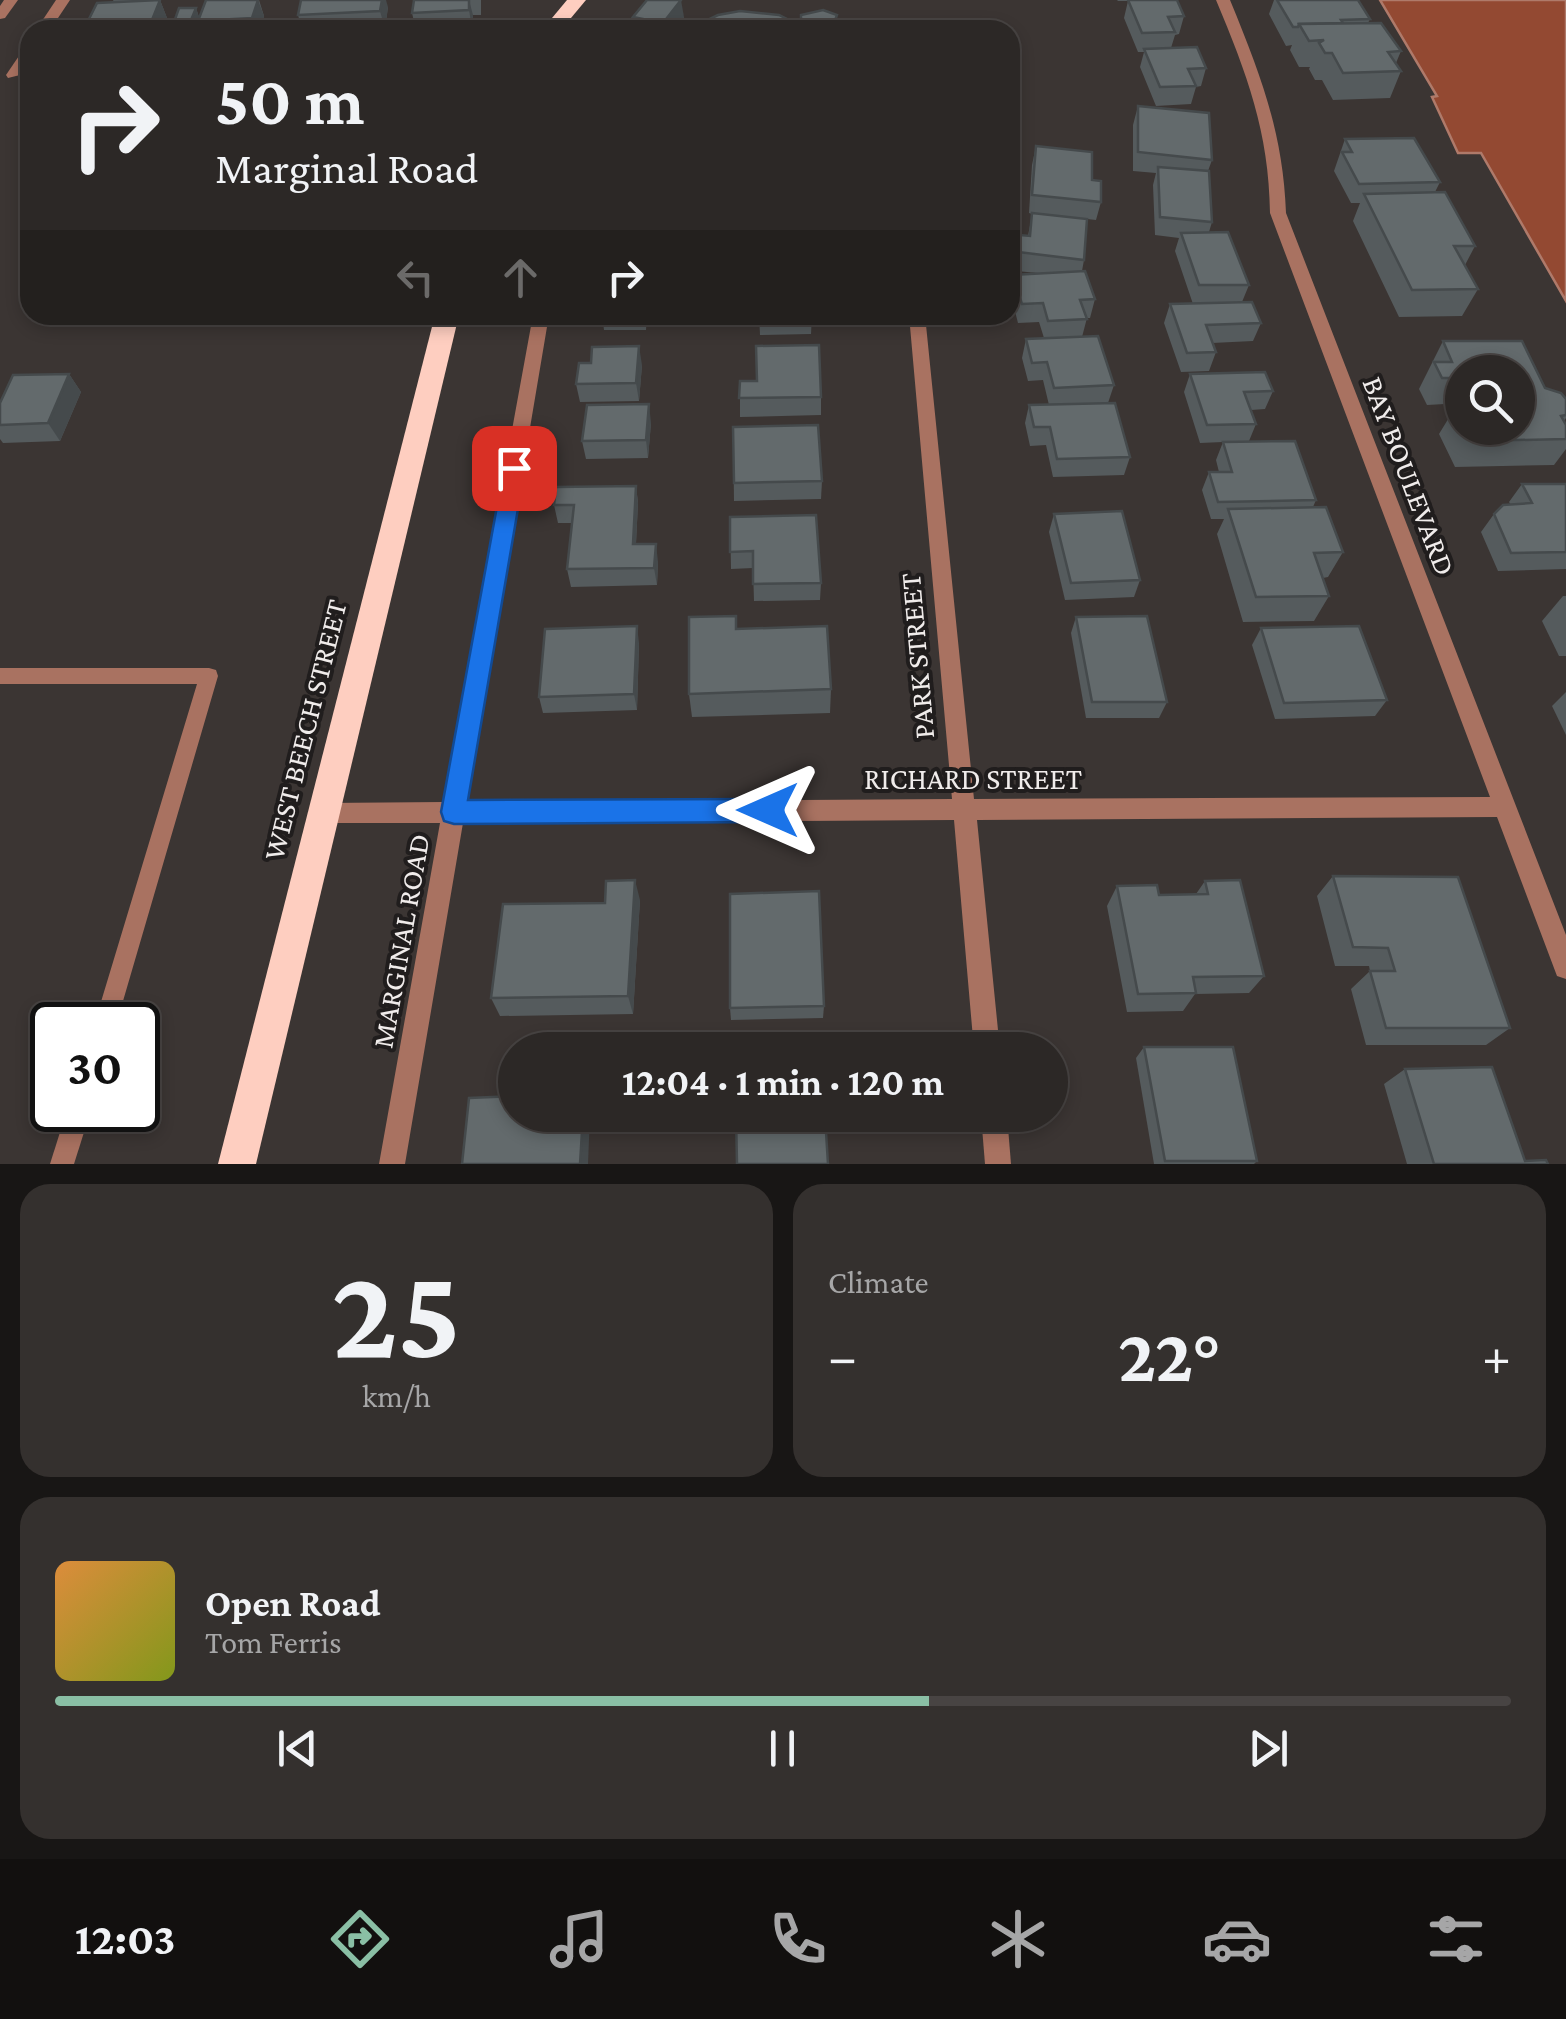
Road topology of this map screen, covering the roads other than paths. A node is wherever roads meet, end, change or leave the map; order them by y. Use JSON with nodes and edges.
{"nodes":[{"id":1,"x":10,"y":0,"type":"edge"},
{"id":2,"x":576,"y":0,"type":"edge"},
{"id":3,"x":1223,"y":0,"type":"edge"},
{"id":4,"x":0,"y":15,"type":"edge"},
{"id":5,"x":559,"y":20,"type":"edge"},
{"id":6,"x":446,"y":325,"type":"edge"},
{"id":7,"x":539,"y":325,"type":"edge"},
{"id":8,"x":918,"y":325,"type":"edge"},
{"id":9,"x":0,"y":676,"type":"edge"},
{"id":10,"x":1502,"y":806,"type":"junction"},
{"id":11,"x":964,"y":810,"type":"junction"},
{"id":12,"x":454,"y":812,"type":"junction"},
{"id":13,"x":324,"y":813,"type":"junction"},
{"id":14,"x":1566,"y":967,"type":"edge"},
{"id":15,"x":112,"y":1002,"type":"edge"},
{"id":16,"x":986,"y":1032,"type":"edge"},
{"id":17,"x":72,"y":1132,"type":"edge"},
{"id":18,"x":995,"y":1132,"type":"edge"},
{"id":19,"x":62,"y":1164,"type":"edge"},
{"id":20,"x":237,"y":1164,"type":"edge"},
{"id":21,"x":392,"y":1164,"type":"edge"},
{"id":22,"x":998,"y":1164,"type":"edge"}],
"edges":[{"from":1,"to":4,"type":"street"},
{"from":2,"to":5,"type":"highway"},
{"from":3,"to":10,"type":"street","name":"BAY BOULEVARD"},
{"from":6,"to":13,"type":"highway","name":"WEST BEECH STREET"},
{"from":7,"to":12,"type":"street","name":"MARGINAL ROAD"},
{"from":8,"to":11,"type":"street","name":"PARK STREET"},
{"from":9,"to":15,"type":"lane"},
{"from":10,"to":11,"type":"street","name":"RICHARD STREET"},
{"from":10,"to":14,"type":"street","name":"BAY BOULEVARD"},
{"from":11,"to":12,"type":"street","name":"RICHARD STREET"},
{"from":11,"to":16,"type":"street","name":"PARK STREET"},
{"from":12,"to":13,"type":"street","name":"RICHARD STREET"},
{"from":12,"to":21,"type":"street","name":"MARGINAL ROAD"},
{"from":13,"to":20,"type":"highway","name":"WEST BEECH STREET"},
{"from":17,"to":19,"type":"lane"},
{"from":18,"to":22,"type":"street"}]}
